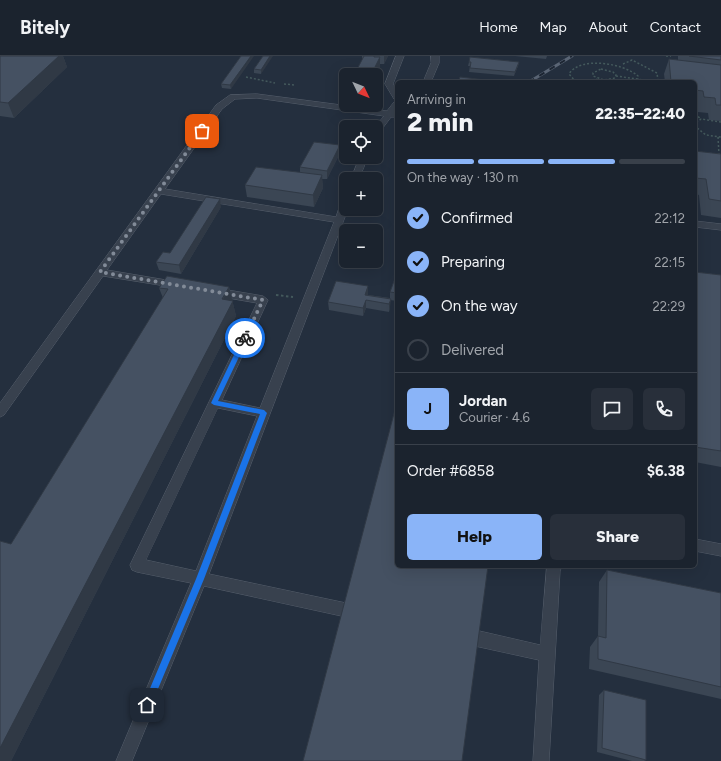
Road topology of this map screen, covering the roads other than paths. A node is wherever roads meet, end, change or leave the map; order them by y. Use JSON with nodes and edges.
{"nodes":[{"id":1,"x":400,"y":56,"type":"edge"},
{"id":2,"x":435,"y":56,"type":"edge"},
{"id":3,"x":428,"y":80,"type":"edge"},
{"id":4,"x":395,"y":94,"type":"edge"},
{"id":5,"x":393,"y":115,"type":"edge"},
{"id":6,"x":383,"y":124,"type":"edge"},
{"id":7,"x":158,"y":191,"type":"junction"},
{"id":8,"x":341,"y":216,"type":"edge"},
{"id":9,"x":339,"y":220,"type":"junction"},
{"id":10,"x":697,"y":224,"type":"edge"},
{"id":11,"x":721,"y":227,"type":"edge"},
{"id":12,"x":100,"y":272,"type":"junction"},
{"id":13,"x":214,"y":403,"type":"junction"},
{"id":14,"x":0,"y":412,"type":"edge"},
{"id":15,"x":264,"y":413,"type":"junction"},
{"id":16,"x":697,"y":545,"type":"edge"},
{"id":17,"x":721,"y":550,"type":"edge"},
{"id":18,"x":553,"y":568,"type":"edge"},
{"id":19,"x":200,"y":579,"type":"junction"},
{"id":20,"x":346,"y":610,"type":"edge"},
{"id":21,"x":475,"y":638,"type":"edge"},
{"id":22,"x":548,"y":654,"type":"junction"},
{"id":23,"x":124,"y":761,"type":"edge"},
{"id":24,"x":541,"y":761,"type":"edge"}],
"edges":[{"from":1,"to":4,"type":"lane"},
{"from":2,"to":3,"type":"lane"},
{"from":5,"to":6,"type":"lane"},
{"from":5,"to":7,"type":"lane"},
{"from":7,"to":9,"type":"lane"},
{"from":7,"to":12,"type":"lane"},
{"from":8,"to":9,"type":"lane"},
{"from":9,"to":15,"type":"lane"},
{"from":10,"to":11,"type":"lane"},
{"from":12,"to":13,"type":"lane"},
{"from":12,"to":14,"type":"lane"},
{"from":13,"to":15,"type":"lane"},
{"from":13,"to":19,"type":"lane"},
{"from":15,"to":19,"type":"lane"},
{"from":16,"to":17,"type":"lane"},
{"from":18,"to":22,"type":"lane"},
{"from":19,"to":20,"type":"lane"},
{"from":19,"to":23,"type":"lane"},
{"from":21,"to":22,"type":"lane"},
{"from":22,"to":24,"type":"lane"}]}
